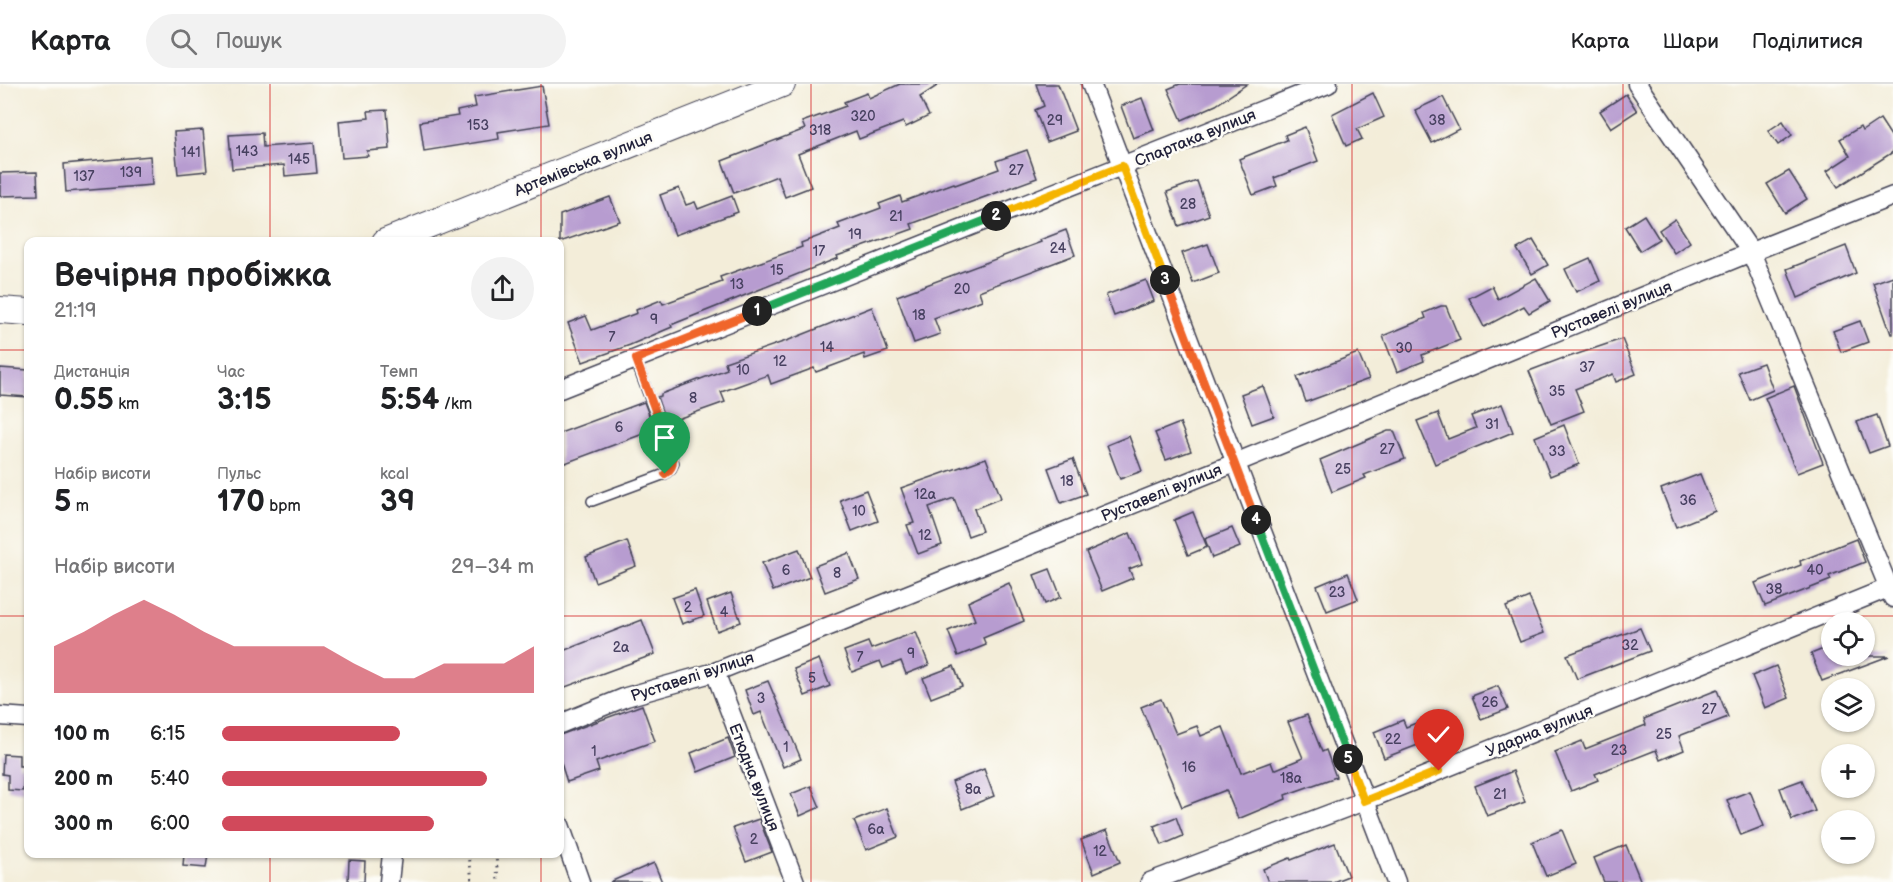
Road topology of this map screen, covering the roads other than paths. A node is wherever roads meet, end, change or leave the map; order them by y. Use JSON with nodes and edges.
{"nodes":[{"id":1,"x":782,"y":84,"type":"edge"},
{"id":2,"x":1091,"y":84,"type":"edge"},
{"id":3,"x":1329,"y":84,"type":"edge"},
{"id":4,"x":1637,"y":84,"type":"edge"},
{"id":5,"x":1122,"y":166,"type":"junction"},
{"id":6,"x":1893,"y":196,"type":"edge"},
{"id":7,"x":398,"y":237,"type":"edge"},
{"id":8,"x":1751,"y":252,"type":"junction"},
{"id":9,"x":0,"y":310,"type":"edge"},
{"id":10,"x":24,"y":312,"type":"edge"},
{"id":11,"x":636,"y":359,"type":"junction"},
{"id":12,"x":564,"y":387,"type":"edge"},
{"id":13,"x":1235,"y":463,"type":"junction"},
{"id":14,"x":592,"y":501,"type":"dead end"},
{"id":15,"x":1892,"y":590,"type":"edge"},
{"id":16,"x":715,"y":672,"type":"junction"},
{"id":17,"x":0,"y":716,"type":"edge"},
{"id":18,"x":24,"y":718,"type":"edge"},
{"id":19,"x":564,"y":722,"type":"edge"},
{"id":20,"x":1364,"y":801,"type":"junction"},
{"id":21,"x":564,"y":836,"type":"edge"},
{"id":22,"x":392,"y":858,"type":"edge"},
{"id":23,"x":389,"y":882,"type":"edge"},
{"id":24,"x":580,"y":882,"type":"edge"},
{"id":25,"x":795,"y":882,"type":"edge"},
{"id":26,"x":1150,"y":882,"type":"edge"},
{"id":27,"x":1396,"y":882,"type":"edge"}],
"edges":[{"from":1,"to":7,"type":"main road","name":"Артемівська вулиця"},
{"from":2,"to":5,"type":"street"},
{"from":3,"to":5,"type":"street","name":"Спартака вулиця"},
{"from":4,"to":8,"type":"street"},
{"from":5,"to":11,"type":"street","name":"Спартака вулиця"},
{"from":5,"to":13,"type":"street"},
{"from":6,"to":8,"type":"street","name":"Руставелі вулиця"},
{"from":8,"to":13,"type":"street","name":"Руставелі вулиця"},
{"from":8,"to":15,"type":"street"},
{"from":9,"to":10,"type":"main road"},
{"from":11,"to":12,"type":"street","name":"Спартака вулиця"},
{"from":11,"to":14,"type":"lane"},
{"from":13,"to":16,"type":"street","name":"Руставелі вулиця"},
{"from":13,"to":20,"type":"street"},
{"from":15,"to":20,"type":"street","name":"Ударна вулиця"},
{"from":16,"to":19,"type":"street","name":"Руставелі вулиця"},
{"from":16,"to":25,"type":"street","name":"Етюдна вулиця"},
{"from":17,"to":18,"type":"street"},
{"from":20,"to":26,"type":"street","name":"Ударна вулиця"},
{"from":20,"to":27,"type":"street"},
{"from":21,"to":24,"type":"street"},
{"from":22,"to":23,"type":"street"}]}
